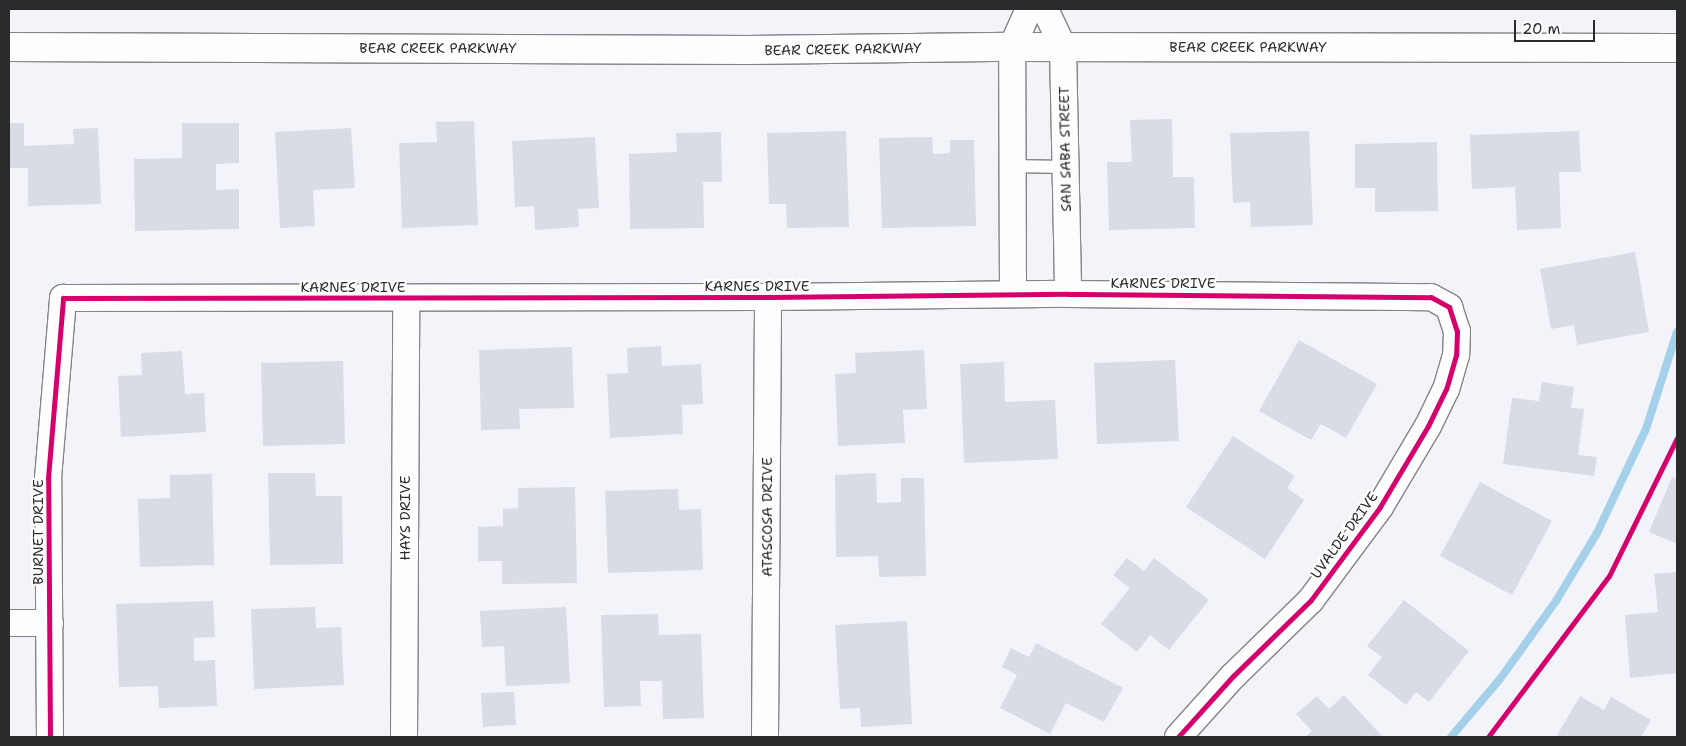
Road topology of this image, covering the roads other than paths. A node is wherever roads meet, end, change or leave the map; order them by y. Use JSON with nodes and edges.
{"nodes":[{"id":1,"x":1029,"y":9,"type":"edge"},
{"id":2,"x":1045,"y":9,"type":"edge"},
{"id":3,"x":9,"y":47,"type":"edge"},
{"id":4,"x":1012,"y":47,"type":"junction"},
{"id":5,"x":1063,"y":48,"type":"junction"},
{"id":6,"x":1677,"y":48,"type":"edge"},
{"id":7,"x":1012,"y":166,"type":"junction"},
{"id":8,"x":1065,"y":167,"type":"junction"},
{"id":9,"x":1013,"y":294,"type":"junction"},
{"id":10,"x":1068,"y":294,"type":"junction"},
{"id":11,"x":768,"y":297,"type":"junction"},
{"id":12,"x":63,"y":298,"type":"joint"},
{"id":13,"x":406,"y":298,"type":"junction"},
{"id":14,"x":1450,"y":307,"type":"joint"},
{"id":15,"x":9,"y":623,"type":"edge"},
{"id":16,"x":50,"y":623,"type":"junction"},
{"id":17,"x":50,"y":737,"type":"edge"},
{"id":18,"x":404,"y":737,"type":"edge"},
{"id":19,"x":765,"y":737,"type":"edge"},
{"id":20,"x":1178,"y":737,"type":"edge"}],
"edges":[{"from":1,"to":4,"type":"street"},
{"from":2,"to":5,"type":"street","name":"SAN SABA STREET"},
{"from":3,"to":4,"type":"main road","name":"BEAR CREEK PARKWAY"},
{"from":4,"to":5,"type":"main road","name":"BEAR CREEK PARKWAY"},
{"from":4,"to":7,"type":"street"},
{"from":5,"to":6,"type":"main road","name":"BEAR CREEK PARKWAY"},
{"from":5,"to":8,"type":"street","name":"SAN SABA STREET"},
{"from":7,"to":8,"type":"lane"},
{"from":7,"to":9,"type":"street"},
{"from":8,"to":10,"type":"street","name":"SAN SABA STREET"},
{"from":9,"to":10,"type":"street","name":"KARNES DRIVE"},
{"from":9,"to":11,"type":"street","name":"KARNES DRIVE"},
{"from":10,"to":14,"type":"street","name":"KARNES DRIVE"},
{"from":11,"to":13,"type":"street","name":"KARNES DRIVE"},
{"from":11,"to":19,"type":"street","name":"ATASCOSA DRIVE"},
{"from":12,"to":13,"type":"street","name":"KARNES DRIVE"},
{"from":12,"to":16,"type":"street","name":"BURNET DRIVE"},
{"from":13,"to":18,"type":"street","name":"HAYS DRIVE"},
{"from":14,"to":20,"type":"street","name":"UVALDE DRIVE"},
{"from":15,"to":16,"type":"street"},
{"from":16,"to":17,"type":"street","name":"BURNET DRIVE"}]}
